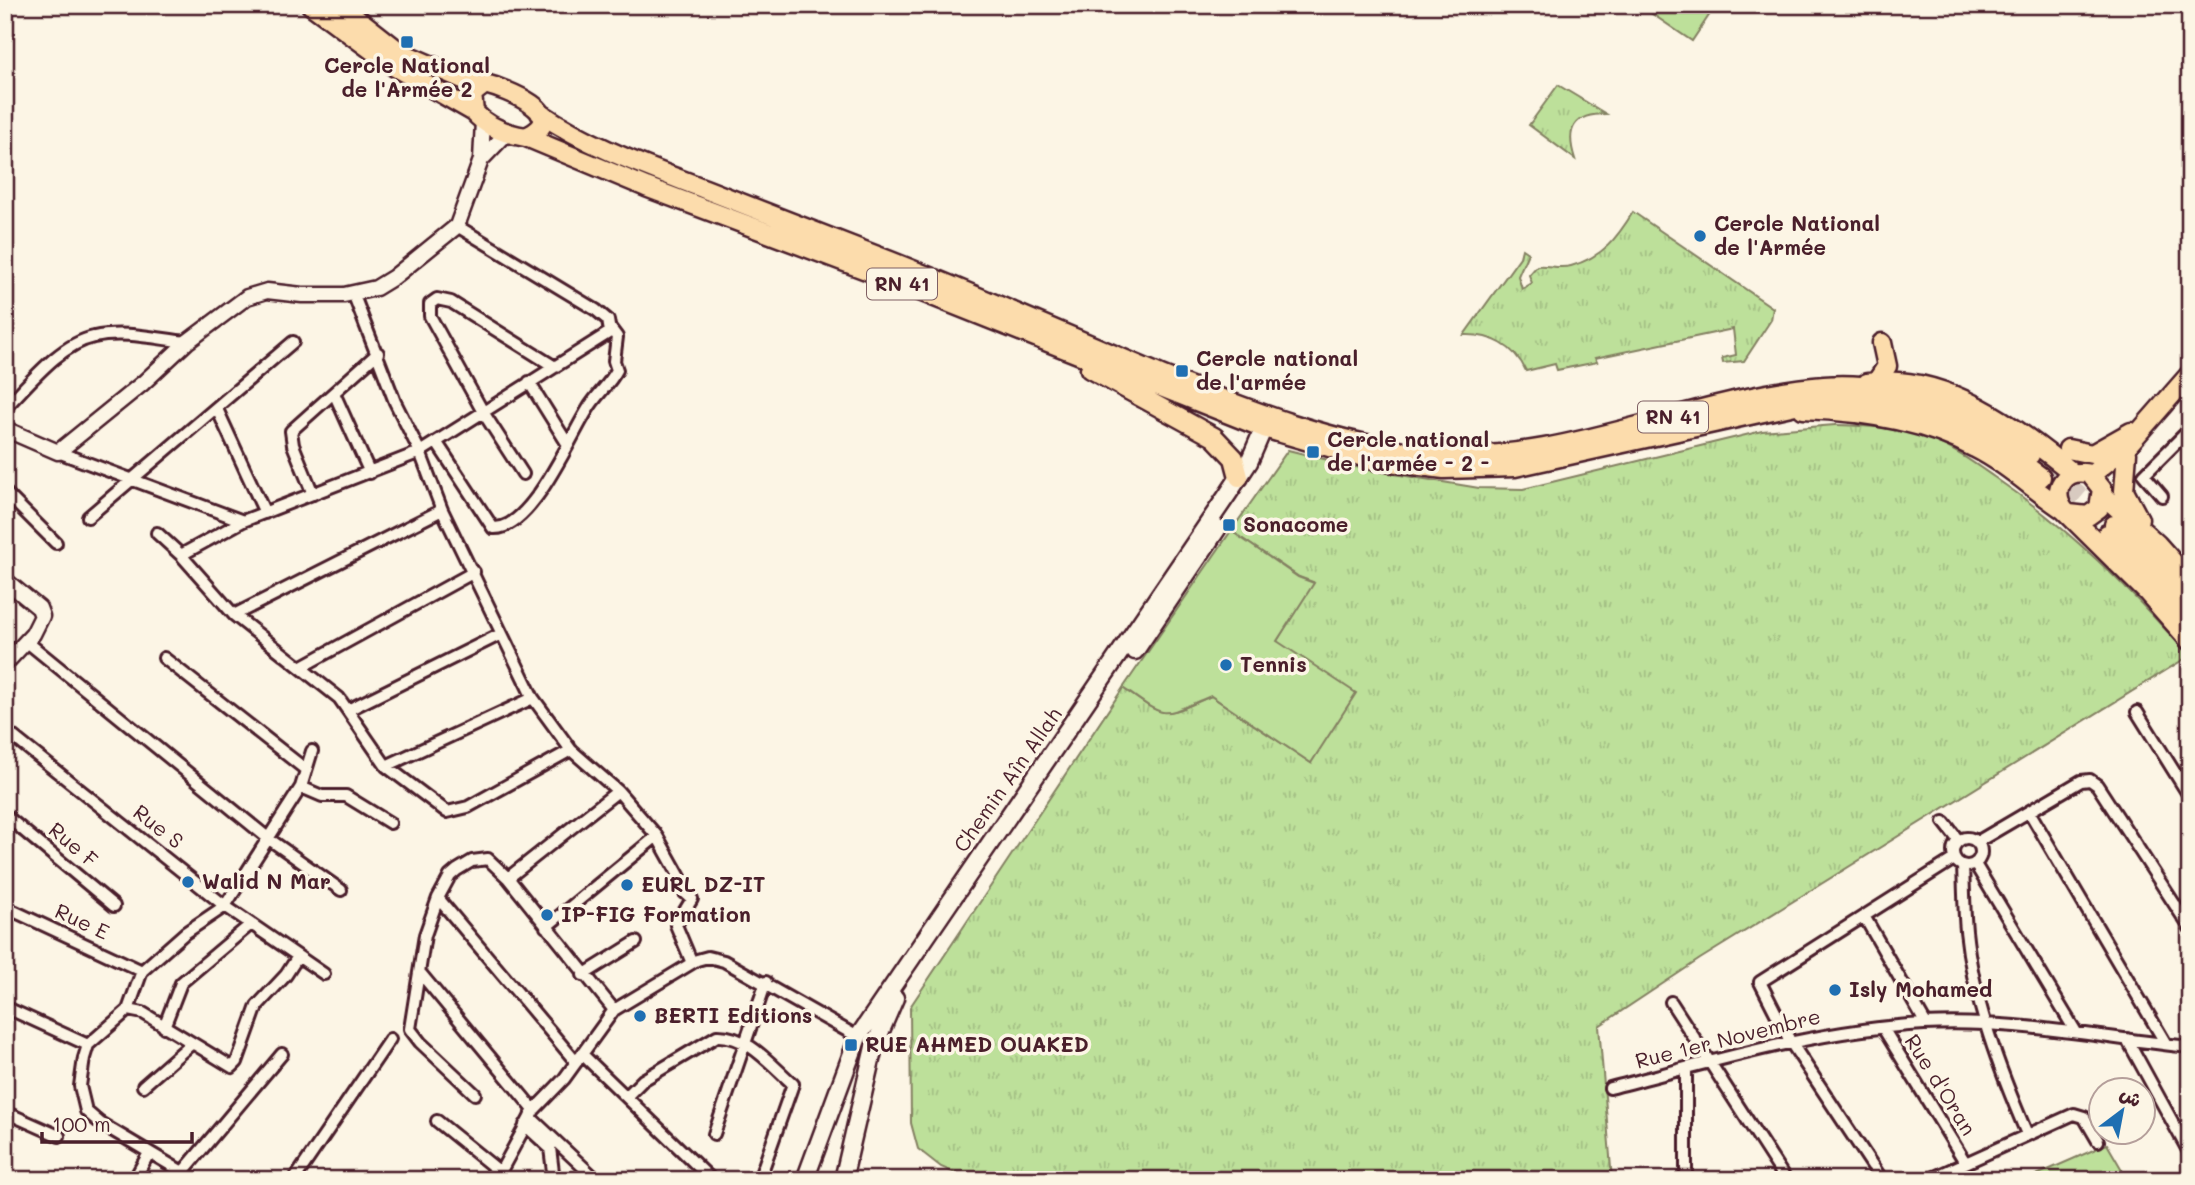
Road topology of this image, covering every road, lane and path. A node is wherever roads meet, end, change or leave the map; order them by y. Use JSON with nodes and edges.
{"nodes":[{"id":1,"x":311,"y":5,"type":"edge"},
{"id":2,"x":340,"y":5,"type":"edge"},
{"id":3,"x":479,"y":86,"type":"junction"},
{"id":4,"x":540,"y":113,"type":"junction"},
{"id":5,"x":478,"y":117,"type":"junction"},
{"id":6,"x":507,"y":133,"type":"junction"},
{"id":7,"x":526,"y":137,"type":"junction"},
{"id":8,"x":481,"y":160,"type":"junction"},
{"id":9,"x":457,"y":226,"type":"junction"},
{"id":10,"x":353,"y":293,"type":"junction"},
{"id":11,"x":611,"y":329,"type":"junction"},
{"id":12,"x":187,"y":342,"type":"junction"},
{"id":13,"x":293,"y":342,"type":"dead end"},
{"id":14,"x":1882,"y":343,"type":"dead end"},
{"id":15,"x":1058,"y":349,"type":"junction"},
{"id":16,"x":378,"y":353,"type":"junction"},
{"id":17,"x":555,"y":367,"type":"junction"},
{"id":18,"x":2190,"y":374,"type":"edge"},
{"id":19,"x":1877,"y":381,"type":"junction"},
{"id":20,"x":528,"y":382,"type":"junction"},
{"id":21,"x":1846,"y":386,"type":"junction"},
{"id":22,"x":334,"y":393,"type":"junction"},
{"id":23,"x":2190,"y":393,"type":"edge"},
{"id":24,"x":5,"y":408,"type":"edge"},
{"id":25,"x":217,"y":408,"type":"junction"},
{"id":26,"x":1782,"y":408,"type":"junction"},
{"id":27,"x":483,"y":412,"type":"junction"},
{"id":28,"x":2154,"y":417,"type":"junction"},
{"id":29,"x":1273,"y":424,"type":"junction"},
{"id":30,"x":5,"y":429,"type":"edge"},
{"id":31,"x":2190,"y":429,"type":"edge"},
{"id":32,"x":438,"y":443,"type":"junction"},
{"id":33,"x":566,"y":443,"type":"junction"},
{"id":34,"x":2068,"y":449,"type":"dead end"},
{"id":35,"x":58,"y":452,"type":"junction"},
{"id":36,"x":420,"y":452,"type":"junction"},
{"id":37,"x":2127,"y":453,"type":"junction"},
{"id":38,"x":370,"y":473,"type":"junction"},
{"id":39,"x":523,"y":474,"type":"dead end"},
{"id":40,"x":1239,"y":477,"type":"junction"},
{"id":41,"x":133,"y":478,"type":"junction"},
{"id":42,"x":2092,"y":483,"type":"junction"},
{"id":43,"x":5,"y":492,"type":"edge"},
{"id":44,"x":313,"y":494,"type":"junction"},
{"id":45,"x":2162,"y":496,"type":"dead end"},
{"id":46,"x":442,"y":510,"type":"junction"},
{"id":47,"x":2066,"y":512,"type":"junction"},
{"id":48,"x":265,"y":513,"type":"junction"},
{"id":49,"x":88,"y":517,"type":"dead end"},
{"id":50,"x":243,"y":521,"type":"junction"},
{"id":51,"x":157,"y":533,"type":"dead end"},
{"id":52,"x":56,"y":543,"type":"dead end"},
{"id":53,"x":2157,"y":544,"type":"junction"},
{"id":54,"x":181,"y":555,"type":"junction"},
{"id":55,"x":474,"y":572,"type":"junction"},
{"id":56,"x":5,"y":580,"type":"edge"},
{"id":57,"x":2190,"y":581,"type":"edge"},
{"id":58,"x":2190,"y":604,"type":"edge"},
{"id":59,"x":234,"y":615,"type":"junction"},
{"id":60,"x":2190,"y":626,"type":"edge"},
{"id":61,"x":501,"y":634,"type":"junction"},
{"id":62,"x":26,"y":641,"type":"junction"},
{"id":63,"x":2190,"y":641,"type":"edge"},
{"id":64,"x":164,"y":658,"type":"dead end"},
{"id":65,"x":5,"y":664,"type":"edge"},
{"id":66,"x":301,"y":667,"type":"junction"},
{"id":67,"x":533,"y":698,"type":"junction"},
{"id":68,"x":350,"y":709,"type":"junction"},
{"id":69,"x":2137,"y":712,"type":"dead end"},
{"id":70,"x":5,"y":730,"type":"edge"},
{"id":71,"x":570,"y":750,"type":"junction"},
{"id":72,"x":312,"y":751,"type":"dead end"},
{"id":73,"x":386,"y":766,"type":"junction"},
{"id":74,"x":305,"y":769,"type":"junction"},
{"id":75,"x":301,"y":787,"type":"junction"},
{"id":76,"x":618,"y":791,"type":"junction"},
{"id":77,"x":2190,"y":797,"type":"edge"},
{"id":78,"x":2030,"y":813,"type":"junction"},
{"id":79,"x":5,"y":815,"type":"edge"},
{"id":80,"x":1944,"y":822,"type":"dead end"},
{"id":81,"x":390,"y":823,"type":"dead end"},
{"id":82,"x":657,"y":836,"type":"junction"},
{"id":83,"x":269,"y":839,"type":"junction"},
{"id":84,"x":1959,"y":841,"type":"junction"},
{"id":85,"x":1978,"y":842,"type":"junction"},
{"id":86,"x":1959,"y":862,"type":"junction"},
{"id":87,"x":1975,"y":863,"type":"junction"},
{"id":88,"x":508,"y":878,"type":"junction"},
{"id":89,"x":341,"y":890,"type":"dead end"},
{"id":90,"x":438,"y":898,"type":"junction"},
{"id":91,"x":114,"y":906,"type":"dead end"},
{"id":92,"x":225,"y":906,"type":"junction"},
{"id":93,"x":5,"y":907,"type":"edge"},
{"id":94,"x":1864,"y":916,"type":"junction"},
{"id":95,"x":251,"y":924,"type":"junction"},
{"id":96,"x":546,"y":927,"type":"junction"},
{"id":97,"x":2190,"y":928,"type":"edge"},
{"id":98,"x":636,"y":942,"type":"dead end"},
{"id":99,"x":297,"y":958,"type":"junction"},
{"id":100,"x":692,"y":962,"type":"junction"},
{"id":101,"x":142,"y":971,"type":"junction"},
{"id":102,"x":324,"y":974,"type":"dead end"},
{"id":103,"x":421,"y":974,"type":"junction"},
{"id":104,"x":583,"y":975,"type":"junction"},
{"id":105,"x":766,"y":982,"type":"junction"},
{"id":106,"x":1671,"y":1002,"type":"dead end"},
{"id":107,"x":5,"y":1007,"type":"edge"},
{"id":108,"x":128,"y":1010,"type":"junction"},
{"id":109,"x":614,"y":1010,"type":"junction"},
{"id":110,"x":1926,"y":1024,"type":"junction"},
{"id":111,"x":1987,"y":1026,"type":"junction"},
{"id":112,"x":164,"y":1027,"type":"junction"},
{"id":113,"x":1882,"y":1028,"type":"junction"},
{"id":114,"x":2076,"y":1032,"type":"junction"},
{"id":115,"x":858,"y":1037,"type":"junction"},
{"id":116,"x":390,"y":1039,"type":"dead end"},
{"id":117,"x":2127,"y":1039,"type":"junction"},
{"id":118,"x":1790,"y":1041,"type":"junction"},
{"id":119,"x":744,"y":1042,"type":"junction"},
{"id":120,"x":191,"y":1044,"type":"junction"},
{"id":121,"x":2166,"y":1044,"type":"junction"},
{"id":122,"x":89,"y":1045,"type":"junction"},
{"id":123,"x":2190,"y":1046,"type":"edge"},
{"id":124,"x":874,"y":1047,"type":"junction"},
{"id":125,"x":282,"y":1054,"type":"dead end"},
{"id":126,"x":579,"y":1058,"type":"junction"},
{"id":127,"x":1711,"y":1061,"type":"junction"},
{"id":128,"x":1686,"y":1069,"type":"junction"},
{"id":129,"x":143,"y":1086,"type":"dead end"},
{"id":130,"x":1610,"y":1088,"type":"dead end"},
{"id":131,"x":475,"y":1094,"type":"dead end"},
{"id":132,"x":627,"y":1096,"type":"junction"},
{"id":133,"x":5,"y":1112,"type":"edge"},
{"id":134,"x":530,"y":1117,"type":"junction"},
{"id":135,"x":437,"y":1121,"type":"dead end"},
{"id":136,"x":2086,"y":1123,"type":"edge"},
{"id":137,"x":714,"y":1134,"type":"dead end"},
{"id":138,"x":2027,"y":1134,"type":"junction"},
{"id":139,"x":59,"y":1136,"type":"dead end"},
{"id":140,"x":149,"y":1153,"type":"junction"},
{"id":141,"x":2190,"y":1154,"type":"edge"},
{"id":142,"x":1965,"y":1162,"type":"junction"},
{"id":143,"x":182,"y":1173,"type":"junction"},
{"id":144,"x":498,"y":1176,"type":"edge"},
{"id":145,"x":134,"y":1180,"type":"edge"},
{"id":146,"x":196,"y":1180,"type":"edge"},
{"id":147,"x":294,"y":1180,"type":"edge"},
{"id":148,"x":554,"y":1180,"type":"edge"},
{"id":149,"x":597,"y":1180,"type":"edge"},
{"id":150,"x":712,"y":1180,"type":"edge"},
{"id":151,"x":759,"y":1180,"type":"edge"},
{"id":152,"x":805,"y":1180,"type":"edge"},
{"id":153,"x":843,"y":1180,"type":"edge"},
{"id":154,"x":1686,"y":1180,"type":"edge"},
{"id":155,"x":1786,"y":1180,"type":"edge"},
{"id":156,"x":1882,"y":1180,"type":"edge"},
{"id":157,"x":1928,"y":1180,"type":"edge"}],
"edges":[{"from":1,"to":5,"type":"main road"},
{"from":2,"to":3,"type":"main road"},
{"from":3,"to":4,"type":"main road"},
{"from":3,"to":5,"type":"main road"},
{"from":4,"to":7,"type":"main road"},
{"from":4,"to":29,"type":"main road","number":"RN 41"},
{"from":5,"to":6,"type":"main road"},
{"from":5,"to":8,"type":"street"},
{"from":6,"to":7,"type":"main road"},
{"from":6,"to":8,"type":"street"},
{"from":7,"to":15,"type":"main road","number":"RN 41"},
{"from":8,"to":9,"type":"street"},
{"from":9,"to":10,"type":"street"},
{"from":9,"to":11,"type":"street"},
{"from":10,"to":12,"type":"street"},
{"from":10,"to":16,"type":"street"},
{"from":11,"to":17,"type":"street"},
{"from":11,"to":33,"type":"street"},
{"from":12,"to":24,"type":"street"},
{"from":12,"to":35,"type":"street"},
{"from":13,"to":25,"type":"street"},
{"from":14,"to":19,"type":"main road"},
{"from":15,"to":29,"type":"main road","number":"RN 41"},
{"from":15,"to":40,"type":"main road"},
{"from":16,"to":22,"type":"street"},
{"from":16,"to":36,"type":"street"},
{"from":17,"to":20,"type":"street"},
{"from":17,"to":27,"type":"street"},
{"from":18,"to":28,"type":"main road"},
{"from":19,"to":21,"type":"main road"},
{"from":19,"to":42,"type":"main road"},
{"from":20,"to":27,"type":"street"},
{"from":20,"to":33,"type":"street"},
{"from":21,"to":26,"type":"main road","number":"RN 41"},
{"from":21,"to":29,"type":"main road","number":"RN 41"},
{"from":22,"to":38,"type":"street"},
{"from":22,"to":44,"type":"street"},
{"from":23,"to":37,"type":"main road"},
{"from":25,"to":41,"type":"street"},
{"from":25,"to":48,"type":"street"},
{"from":26,"to":29,"type":"main road","number":"RN 41"},
{"from":26,"to":47,"type":"main road"},
{"from":27,"to":32,"type":"street"},
{"from":27,"to":39,"type":"street"},
{"from":28,"to":34,"type":"main road"},
{"from":28,"to":42,"type":"main road"},
{"from":29,"to":40,"type":"main road","name":"Chemin Aîn Allah"},
{"from":29,"to":124,"type":"main road","name":"Chemin Aîn Allah"},
{"from":30,"to":35,"type":"street"},
{"from":31,"to":45,"type":"street"},
{"from":32,"to":33,"type":"street"},
{"from":32,"to":36,"type":"street"},
{"from":35,"to":41,"type":"street"},
{"from":36,"to":38,"type":"street"},
{"from":36,"to":46,"type":"street"},
{"from":37,"to":42,"type":"main road"},
{"from":37,"to":53,"type":"main road"},
{"from":38,"to":44,"type":"street"},
{"from":40,"to":115,"type":"main road","name":"Chemin Aîn Allah"},
{"from":41,"to":49,"type":"street"},
{"from":41,"to":50,"type":"street"},
{"from":42,"to":47,"type":"main road"},
{"from":42,"to":47,"type":"main road"},
{"from":42,"to":53,"type":"main road"},
{"from":43,"to":52,"type":"street"},
{"from":44,"to":48,"type":"street"},
{"from":46,"to":55,"type":"street"},
{"from":46,"to":59,"type":"street"},
{"from":47,"to":63,"type":"main road"},
{"from":48,"to":50,"type":"street"},
{"from":50,"to":54,"type":"street"},
{"from":51,"to":54,"type":"street"},
{"from":53,"to":57,"type":"main road"},
{"from":54,"to":59,"type":"street"},
{"from":55,"to":61,"type":"street"},
{"from":55,"to":66,"type":"street"},
{"from":56,"to":62,"type":"street"},
{"from":58,"to":60,"type":"main road"},
{"from":59,"to":66,"type":"street"},
{"from":61,"to":67,"type":"street"},
{"from":61,"to":68,"type":"street"},
{"from":62,"to":65,"type":"street"},
{"from":62,"to":83,"type":"street"},
{"from":64,"to":74,"type":"street"},
{"from":66,"to":68,"type":"street"},
{"from":67,"to":71,"type":"street"},
{"from":67,"to":73,"type":"street"},
{"from":68,"to":73,"type":"street"},
{"from":69,"to":77,"type":"street"},
{"from":70,"to":92,"type":"street","name":"Rue S"},
{"from":71,"to":73,"type":"street"},
{"from":71,"to":76,"type":"street"},
{"from":72,"to":74,"type":"street"},
{"from":74,"to":75,"type":"street"},
{"from":75,"to":81,"type":"street"},
{"from":75,"to":83,"type":"street"},
{"from":76,"to":82,"type":"street"},
{"from":76,"to":88,"type":"street"},
{"from":78,"to":85,"type":"street"},
{"from":78,"to":97,"type":"street"},
{"from":78,"to":121,"type":"street"},
{"from":79,"to":91,"type":"street","name":"Rue F"},
{"from":80,"to":84,"type":"street"},
{"from":82,"to":96,"type":"street"},
{"from":82,"to":100,"type":"street"},
{"from":83,"to":89,"type":"street"},
{"from":83,"to":92,"type":"street"},
{"from":84,"to":85,"type":"street"},
{"from":84,"to":86,"type":"street"},
{"from":85,"to":87,"type":"street"},
{"from":86,"to":87,"type":"street"},
{"from":86,"to":94,"type":"street"},
{"from":86,"to":111,"type":"street"},
{"from":87,"to":114,"type":"street"},
{"from":88,"to":90,"type":"street"},
{"from":88,"to":96,"type":"street"},
{"from":90,"to":103,"type":"street"},
{"from":90,"to":126,"type":"street"},
{"from":92,"to":95,"type":"street","name":"Rue S"},
{"from":92,"to":101,"type":"street"},
{"from":93,"to":101,"type":"street","name":"Rue E"},
{"from":94,"to":110,"type":"street"},
{"from":94,"to":118,"type":"street"},
{"from":95,"to":99,"type":"street","name":"Rue S"},
{"from":95,"to":112,"type":"street"},
{"from":96,"to":104,"type":"street"},
{"from":98,"to":104,"type":"street"},
{"from":99,"to":102,"type":"street","name":"Rue S"},
{"from":99,"to":120,"type":"street"},
{"from":100,"to":105,"type":"street"},
{"from":100,"to":109,"type":"street"},
{"from":101,"to":108,"type":"street"},
{"from":103,"to":131,"type":"street"},
{"from":103,"to":134,"type":"street"},
{"from":104,"to":109,"type":"street"},
{"from":105,"to":115,"type":"street"},
{"from":105,"to":119,"type":"street"},
{"from":106,"to":127,"type":"street"},
{"from":107,"to":122,"type":"street"},
{"from":108,"to":112,"type":"street"},
{"from":108,"to":122,"type":"street"},
{"from":109,"to":126,"type":"street"},
{"from":110,"to":111,"type":"street","name":"Rue 1er Novembre"},
{"from":110,"to":113,"type":"street","name":"Rue 1er Novembre"},
{"from":111,"to":114,"type":"street","name":"Rue 1er Novembre"},
{"from":111,"to":138,"type":"street"},
{"from":112,"to":120,"type":"street"},
{"from":113,"to":118,"type":"street","name":"Rue 1er Novembre"},
{"from":113,"to":142,"type":"street","name":"Rue d'Oran"},
{"from":114,"to":117,"type":"street","name":"Rue 1er Novembre"},
{"from":115,"to":124,"type":"main road"},
{"from":115,"to":152,"type":"main road","name":"Chemin Aîn Allah"},
{"from":116,"to":147,"type":"street"},
{"from":117,"to":121,"type":"street","name":"Rue 1er Novembre"},
{"from":117,"to":141,"type":"street"},
{"from":118,"to":127,"type":"street","name":"Rue 1er Novembre"},
{"from":118,"to":156,"type":"street"},
{"from":119,"to":132,"type":"street"},
{"from":119,"to":137,"type":"street"},
{"from":119,"to":151,"type":"street"},
{"from":120,"to":129,"type":"street"},
{"from":121,"to":123,"type":"street","name":"Rue 1er Novembre"},
{"from":122,"to":140,"type":"street"},
{"from":124,"to":153,"type":"main road","name":"Chemin Aîn Allah"},
{"from":125,"to":143,"type":"street"},
{"from":126,"to":132,"type":"street"},
{"from":126,"to":134,"type":"street"},
{"from":127,"to":128,"type":"street","name":"Rue 1er Novembre"},
{"from":127,"to":155,"type":"street"},
{"from":128,"to":130,"type":"street","name":"Rue 1er Novembre"},
{"from":128,"to":154,"type":"street"},
{"from":132,"to":150,"type":"street"},
{"from":133,"to":139,"type":"street"},
{"from":134,"to":144,"type":"street"},
{"from":134,"to":148,"type":"street"},
{"from":134,"to":149,"type":"street"},
{"from":135,"to":144,"type":"street"},
{"from":136,"to":138,"type":"street"},
{"from":138,"to":142,"type":"street"},
{"from":140,"to":143,"type":"street"},
{"from":140,"to":145,"type":"street"},
{"from":142,"to":157,"type":"street"},
{"from":143,"to":146,"type":"street"}]}
